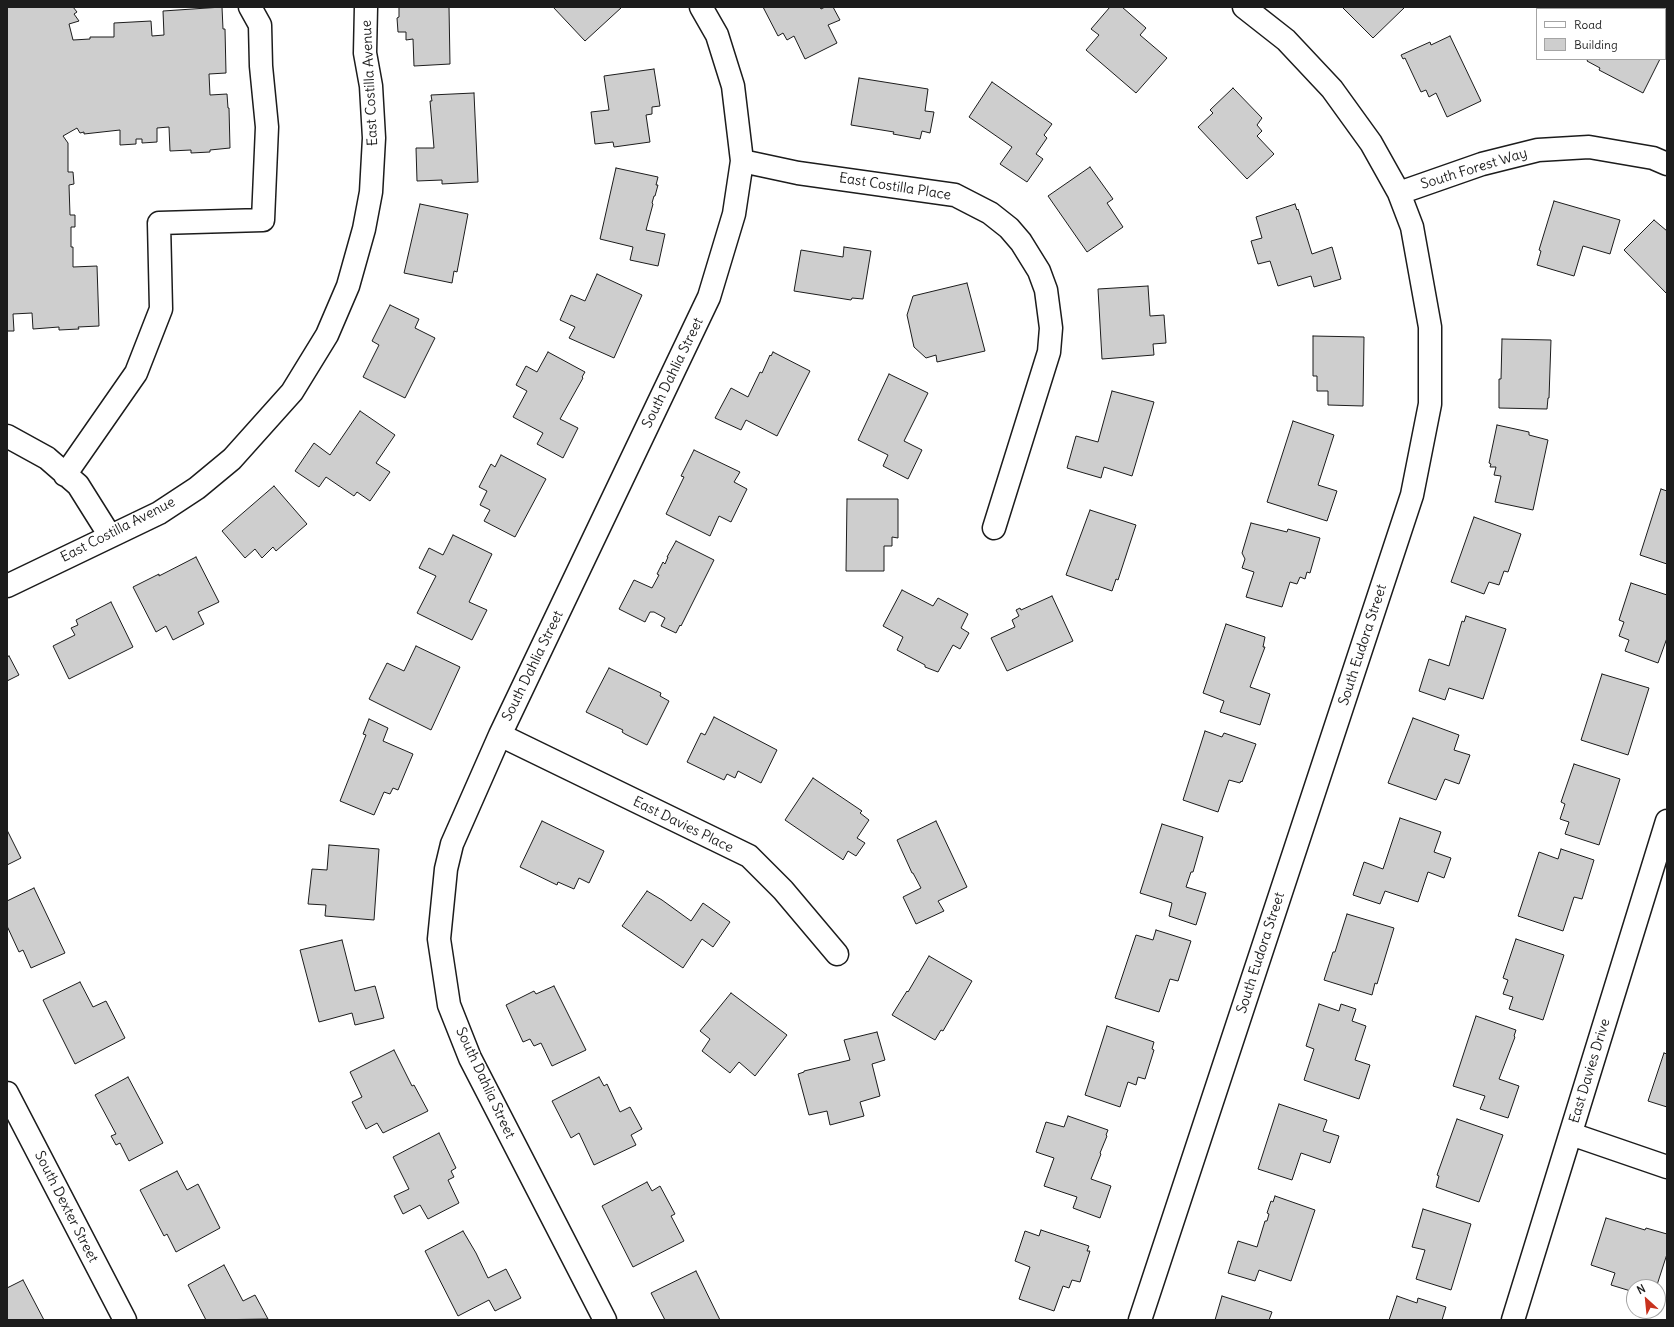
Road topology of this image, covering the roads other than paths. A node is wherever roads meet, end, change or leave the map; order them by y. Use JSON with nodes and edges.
{"nodes":[{"id":1,"x":250,"y":7,"type":"edge"},
{"id":2,"x":366,"y":7,"type":"edge"},
{"id":3,"x":701,"y":7,"type":"edge"},
{"id":4,"x":1244,"y":7,"type":"edge"},
{"id":5,"x":742,"y":161,"type":"junction"},
{"id":6,"x":1667,"y":164,"type":"edge"},
{"id":7,"x":1399,"y":194,"type":"junction"},
{"id":8,"x":7,"y":436,"type":"edge"},
{"id":9,"x":65,"y":475,"type":"junction"},
{"id":10,"x":994,"y":528,"type":"dead end"},
{"id":11,"x":110,"y":536,"type":"junction"},
{"id":12,"x":7,"y":586,"type":"edge"},
{"id":13,"x":500,"y":735,"type":"junction"},
{"id":14,"x":1667,"y":821,"type":"edge"},
{"id":15,"x":837,"y":954,"type":"dead end"},
{"id":16,"x":7,"y":1093,"type":"edge"},
{"id":17,"x":1570,"y":1134,"type":"junction"},
{"id":18,"x":1667,"y":1167,"type":"edge"},
{"id":19,"x":125,"y":1320,"type":"edge"},
{"id":20,"x":605,"y":1320,"type":"edge"},
{"id":21,"x":1140,"y":1320,"type":"edge"},
{"id":22,"x":1513,"y":1320,"type":"edge"}],
"edges":[{"from":1,"to":9,"type":"street"},
{"from":2,"to":11,"type":"street","name":"East Costilla Avenue"},
{"from":3,"to":5,"type":"street","name":"South Dahlia Street"},
{"from":4,"to":7,"type":"street","name":"South Eudora Street"},
{"from":5,"to":10,"type":"street","name":"East Costilla Place"},
{"from":5,"to":13,"type":"street","name":"South Dahlia Street"},
{"from":6,"to":7,"type":"street","name":"South Forest Way"},
{"from":7,"to":21,"type":"street","name":"South Eudora Street"},
{"from":8,"to":9,"type":"street"},
{"from":9,"to":11,"type":"street"},
{"from":11,"to":12,"type":"street","name":"East Costilla Avenue"},
{"from":13,"to":15,"type":"street","name":"East Davies Place"},
{"from":13,"to":20,"type":"street","name":"South Dahlia Street"},
{"from":14,"to":17,"type":"street","name":"East Davies Drive"},
{"from":16,"to":19,"type":"street","name":"South Dexter Street"},
{"from":17,"to":18,"type":"street"},
{"from":17,"to":22,"type":"street","name":"East Davies Drive"}]}
